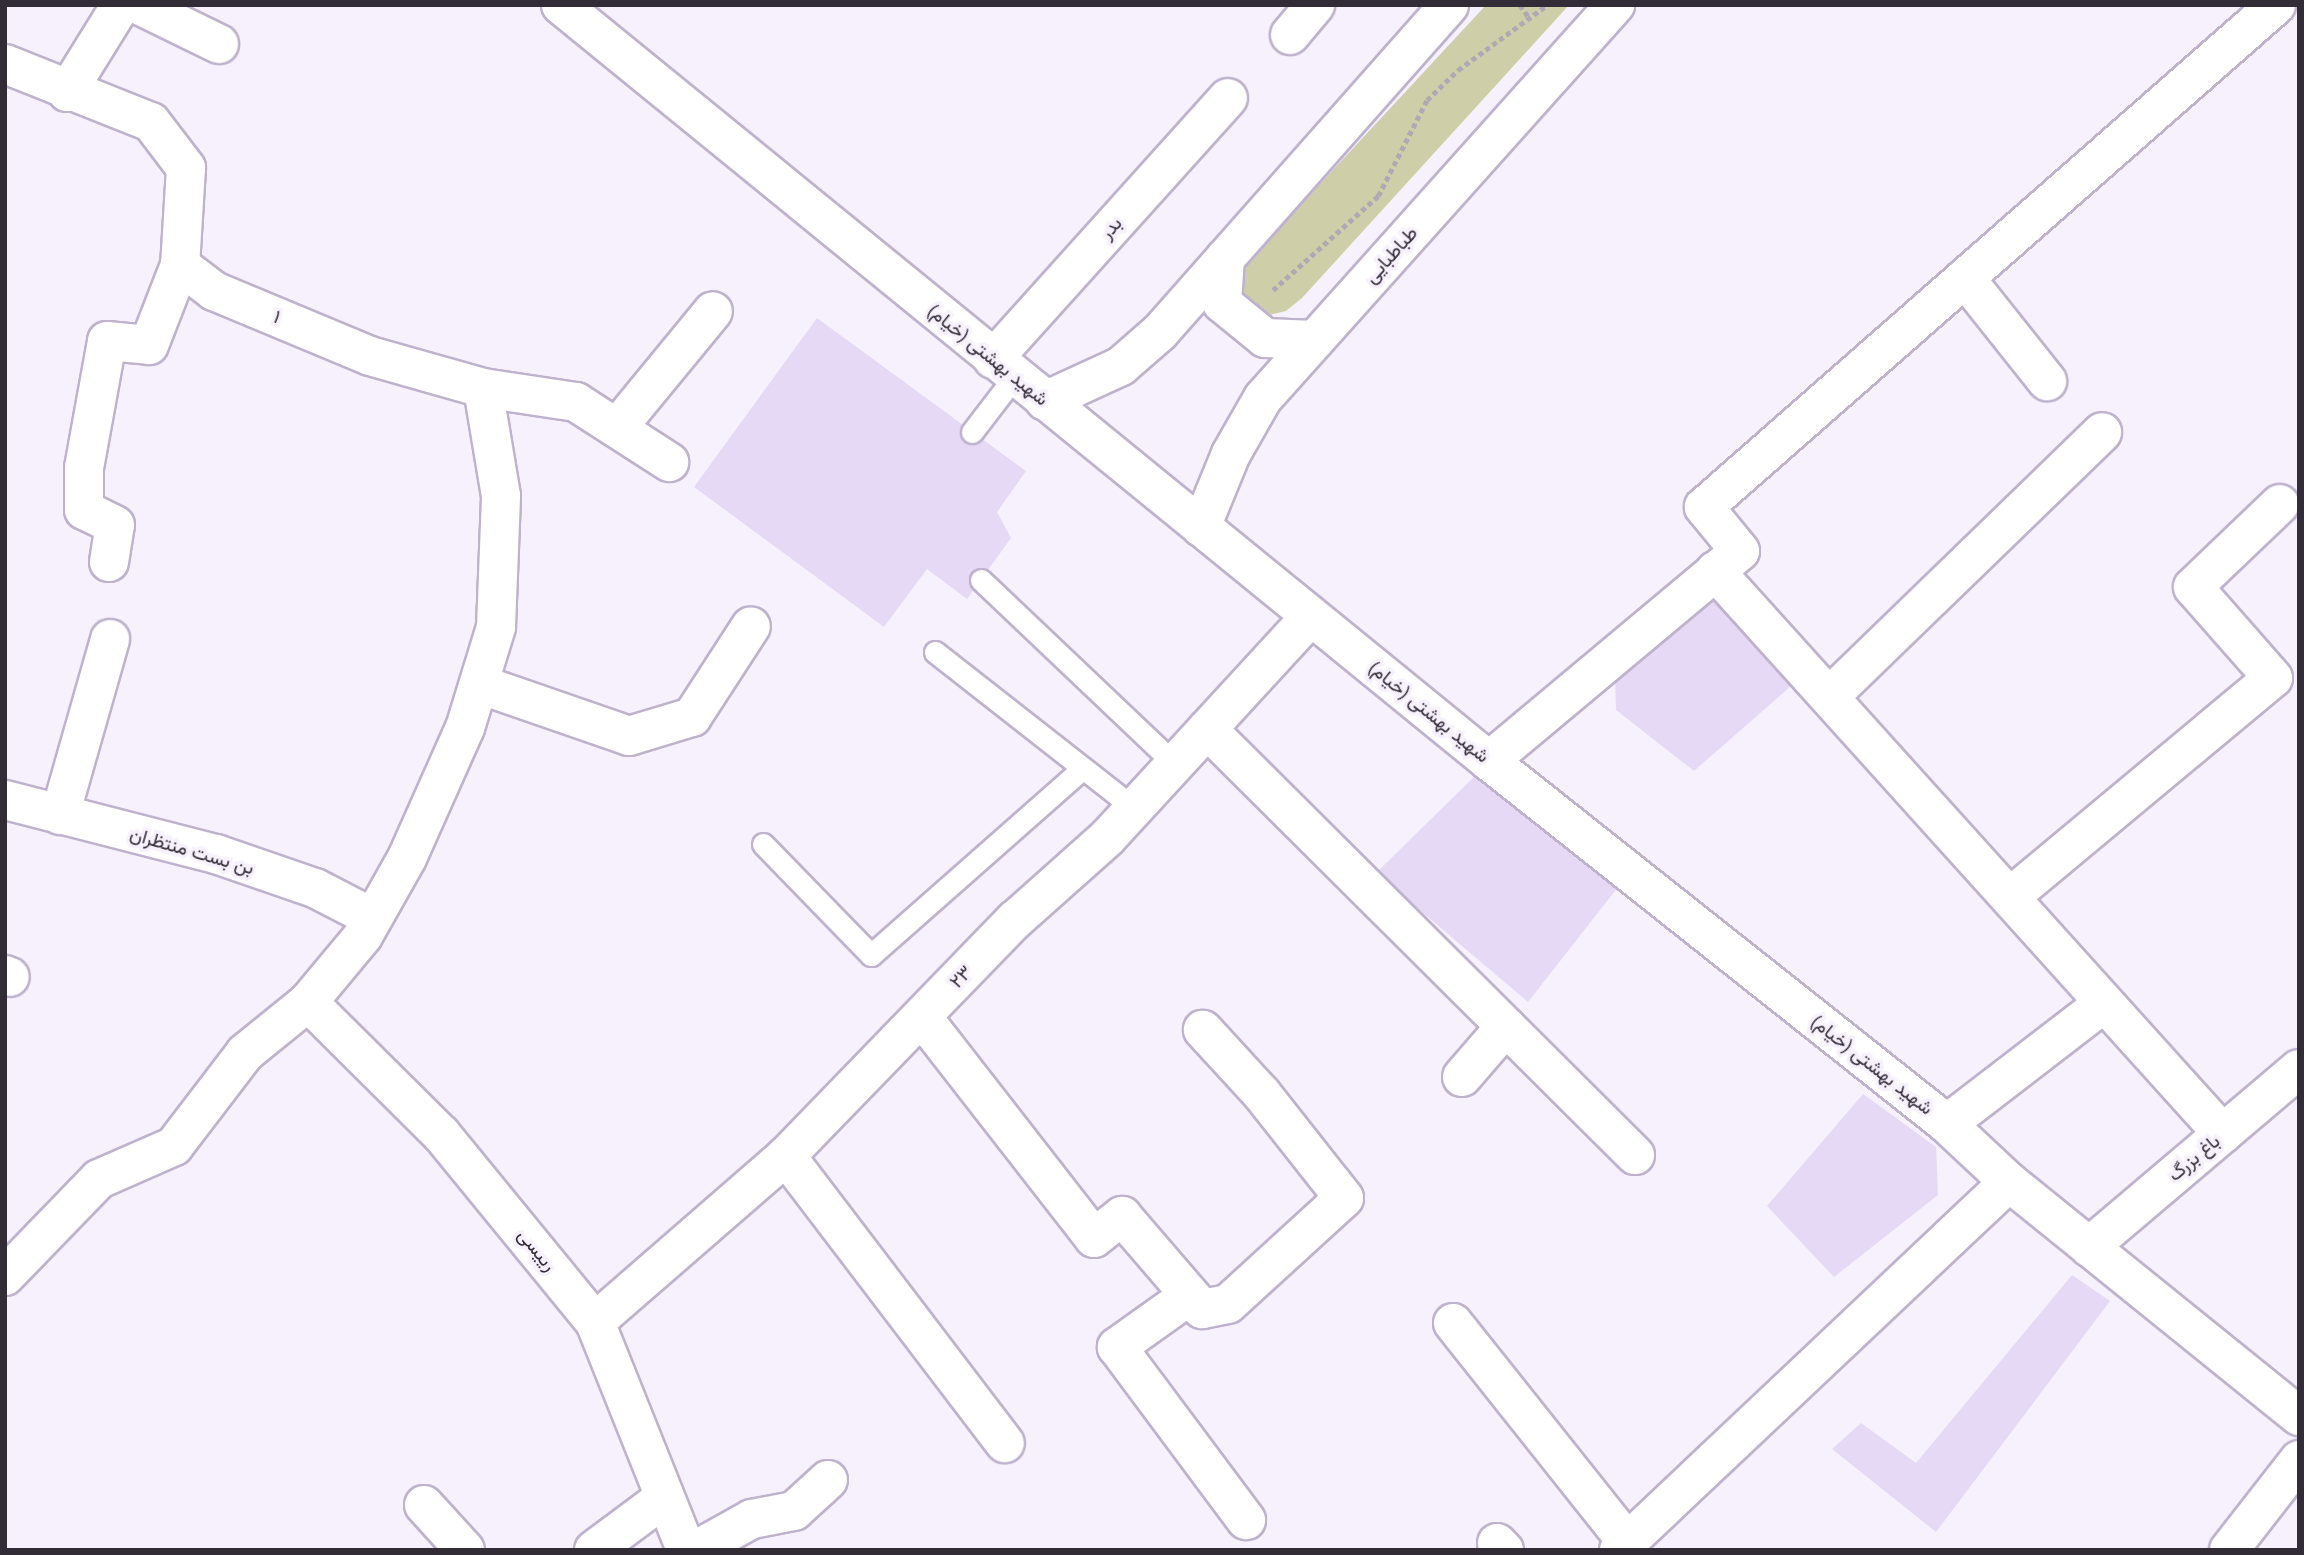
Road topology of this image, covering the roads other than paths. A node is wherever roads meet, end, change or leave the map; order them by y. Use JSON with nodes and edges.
{"nodes":[{"id":1,"x":121,"y":5,"type":"edge"},
{"id":2,"x":139,"y":5,"type":"edge"},
{"id":3,"x":561,"y":5,"type":"edge"},
{"id":4,"x":1315,"y":5,"type":"edge"},
{"id":5,"x":1449,"y":5,"type":"edge"},
{"id":6,"x":1615,"y":5,"type":"edge"},
{"id":7,"x":2276,"y":5,"type":"edge"},
{"id":8,"x":1290,"y":34,"type":"dead end"},
{"id":9,"x":219,"y":44,"type":"dead end"},
{"id":10,"x":5,"y":64,"type":"edge"},
{"id":11,"x":67,"y":92,"type":"junction"},
{"id":12,"x":1228,"y":98,"type":"dead end"},
{"id":13,"x":1225,"y":258,"type":"junction"},
{"id":14,"x":180,"y":265,"type":"junction"},
{"id":15,"x":1965,"y":278,"type":"junction"},
{"id":16,"x":713,"y":311,"type":"dead end"},
{"id":17,"x":1315,"y":340,"type":"junction"},
{"id":18,"x":1004,"y":367,"type":"junction"},
{"id":19,"x":2047,"y":381,"type":"dead end"},
{"id":20,"x":483,"y":388,"type":"junction"},
{"id":21,"x":1045,"y":401,"type":"junction"},
{"id":22,"x":617,"y":428,"type":"junction"},
{"id":23,"x":972,"y":432,"type":"dead end"},
{"id":24,"x":2102,"y":432,"type":"dead end"},
{"id":25,"x":669,"y":462,"type":"dead end"},
{"id":26,"x":2280,"y":504,"type":"dead end"},
{"id":27,"x":1201,"y":527,"type":"junction"},
{"id":28,"x":109,"y":562,"type":"dead end"},
{"id":29,"x":1715,"y":571,"type":"junction"},
{"id":30,"x":981,"y":580,"type":"dead end"},
{"id":31,"x":1311,"y":616,"type":"junction"},
{"id":32,"x":751,"y":626,"type":"dead end"},
{"id":33,"x":110,"y":639,"type":"dead end"},
{"id":34,"x":935,"y":652,"type":"dead end"},
{"id":35,"x":479,"y":684,"type":"junction"},
{"id":36,"x":1830,"y":696,"type":"junction"},
{"id":37,"x":1207,"y":729,"type":"junction"},
{"id":38,"x":1489,"y":761,"type":"junction"},
{"id":39,"x":1175,"y":764,"type":"junction"},
{"id":40,"x":1082,"y":769,"type":"junction"},
{"id":41,"x":5,"y":800,"type":"edge"},
{"id":42,"x":1134,"y":808,"type":"junction"},
{"id":43,"x":60,"y":815,"type":"junction"},
{"id":44,"x":763,"y":844,"type":"dead end"},
{"id":45,"x":2010,"y":897,"type":"junction"},
{"id":46,"x":373,"y":918,"type":"junction"},
{"id":47,"x":308,"y":1002,"type":"junction"},
{"id":48,"x":2104,"y":1003,"type":"junction"},
{"id":49,"x":922,"y":1017,"type":"junction"},
{"id":50,"x":1506,"y":1026,"type":"junction"},
{"id":51,"x":1203,"y":1030,"type":"dead end"},
{"id":52,"x":2299,"y":1069,"type":"edge"},
{"id":53,"x":1462,"y":1077,"type":"dead end"},
{"id":54,"x":1947,"y":1124,"type":"junction"},
{"id":55,"x":2223,"y":1134,"type":"junction"},
{"id":56,"x":1634,"y":1155,"type":"dead end"},
{"id":57,"x":786,"y":1156,"type":"junction"},
{"id":58,"x":2009,"y":1182,"type":"junction"},
{"id":59,"x":2089,"y":1247,"type":"junction"},
{"id":60,"x":5,"y":1276,"type":"edge"},
{"id":61,"x":1189,"y":1295,"type":"junction"},
{"id":62,"x":595,"y":1322,"type":"junction"},
{"id":63,"x":1453,"y":1323,"type":"dead end"},
{"id":64,"x":2299,"y":1416,"type":"edge"},
{"id":65,"x":1005,"y":1443,"type":"dead end"},
{"id":66,"x":2299,"y":1460,"type":"edge"},
{"id":67,"x":828,"y":1480,"type":"dead end"},
{"id":68,"x":664,"y":1498,"type":"junction"},
{"id":69,"x":424,"y":1505,"type":"dead end"},
{"id":70,"x":1247,"y":1520,"type":"dead end"},
{"id":71,"x":1623,"y":1546,"type":"edge"},
{"id":72,"x":465,"y":1550,"type":"edge"},
{"id":73,"x":594,"y":1550,"type":"edge"},
{"id":74,"x":686,"y":1550,"type":"edge"},
{"id":75,"x":696,"y":1550,"type":"edge"},
{"id":76,"x":2229,"y":1550,"type":"edge"}],
"edges":[{"from":1,"to":11,"type":"street"},
{"from":2,"to":9,"type":"street"},
{"from":3,"to":18,"type":"street","name":"شهید بهشتی (خیام)"},
{"from":4,"to":8,"type":"street"},
{"from":5,"to":13,"type":"street"},
{"from":6,"to":17,"type":"street","name":"طباطبایی"},
{"from":7,"to":15,"type":"street"},
{"from":10,"to":11,"type":"street"},
{"from":11,"to":14,"type":"street"},
{"from":12,"to":18,"type":"street","name":"بدر"},
{"from":13,"to":17,"type":"street"},
{"from":13,"to":21,"type":"street"},
{"from":14,"to":20,"type":"street","name":"۱"},
{"from":14,"to":28,"type":"street"},
{"from":15,"to":19,"type":"street"},
{"from":15,"to":29,"type":"street"},
{"from":16,"to":22,"type":"street"},
{"from":17,"to":27,"type":"street","name":"طباطبایی"},
{"from":18,"to":21,"type":"street","name":"شهید بهشتی (خیام)"},
{"from":18,"to":23,"type":"lane"},
{"from":20,"to":22,"type":"street","name":"۱"},
{"from":20,"to":35,"type":"street"},
{"from":21,"to":27,"type":"street","name":"شهید بهشتی (خیام)"},
{"from":22,"to":25,"type":"street","name":"۱"},
{"from":24,"to":36,"type":"street"},
{"from":26,"to":45,"type":"street"},
{"from":27,"to":31,"type":"street","name":"شهید بهشتی (خیام)"},
{"from":29,"to":36,"type":"street"},
{"from":29,"to":38,"type":"street"},
{"from":30,"to":39,"type":"lane"},
{"from":31,"to":37,"type":"street","name":"۲۳"},
{"from":31,"to":38,"type":"street","name":"شهید بهشتی (خیام)"},
{"from":32,"to":35,"type":"street"},
{"from":33,"to":43,"type":"street"},
{"from":34,"to":40,"type":"lane"},
{"from":35,"to":46,"type":"street"},
{"from":36,"to":45,"type":"street"},
{"from":37,"to":39,"type":"street","name":"۲۳"},
{"from":37,"to":50,"type":"street"},
{"from":38,"to":54,"type":"street","name":"شهید بهشتی (خیام)"},
{"from":39,"to":42,"type":"street","name":"۲۳"},
{"from":40,"to":42,"type":"lane"},
{"from":40,"to":44,"type":"lane"},
{"from":41,"to":43,"type":"street","name":"بن بست منتظران"},
{"from":42,"to":49,"type":"street","name":"۲۳"},
{"from":43,"to":46,"type":"street","name":"بن بست منتظران"},
{"from":45,"to":48,"type":"street"},
{"from":46,"to":47,"type":"street"},
{"from":47,"to":60,"type":"street"},
{"from":47,"to":62,"type":"street","name":"رییسی"},
{"from":48,"to":54,"type":"street"},
{"from":48,"to":55,"type":"street"},
{"from":49,"to":57,"type":"street","name":"۲۳"},
{"from":49,"to":61,"type":"street"},
{"from":50,"to":53,"type":"street"},
{"from":50,"to":56,"type":"street"},
{"from":51,"to":61,"type":"street"},
{"from":52,"to":55,"type":"street","name":"باغ بزرگ"},
{"from":54,"to":58,"type":"street","name":"شهید بهشتی (خیام)"},
{"from":55,"to":59,"type":"street","name":"باغ بزرگ"},
{"from":57,"to":62,"type":"street","name":"۲۳"},
{"from":57,"to":65,"type":"street"},
{"from":58,"to":59,"type":"street","name":"شهید بهشتی (خیام)"},
{"from":58,"to":71,"type":"street"},
{"from":59,"to":64,"type":"street","name":"شهید بهشتی (خیام)"},
{"from":61,"to":70,"type":"street"},
{"from":62,"to":68,"type":"street","name":"رییسی"},
{"from":63,"to":71,"type":"street"},
{"from":66,"to":76,"type":"street"},
{"from":67,"to":75,"type":"street"},
{"from":68,"to":73,"type":"street"},
{"from":68,"to":74,"type":"street","name":"رییسی"},
{"from":69,"to":72,"type":"street"}]}
